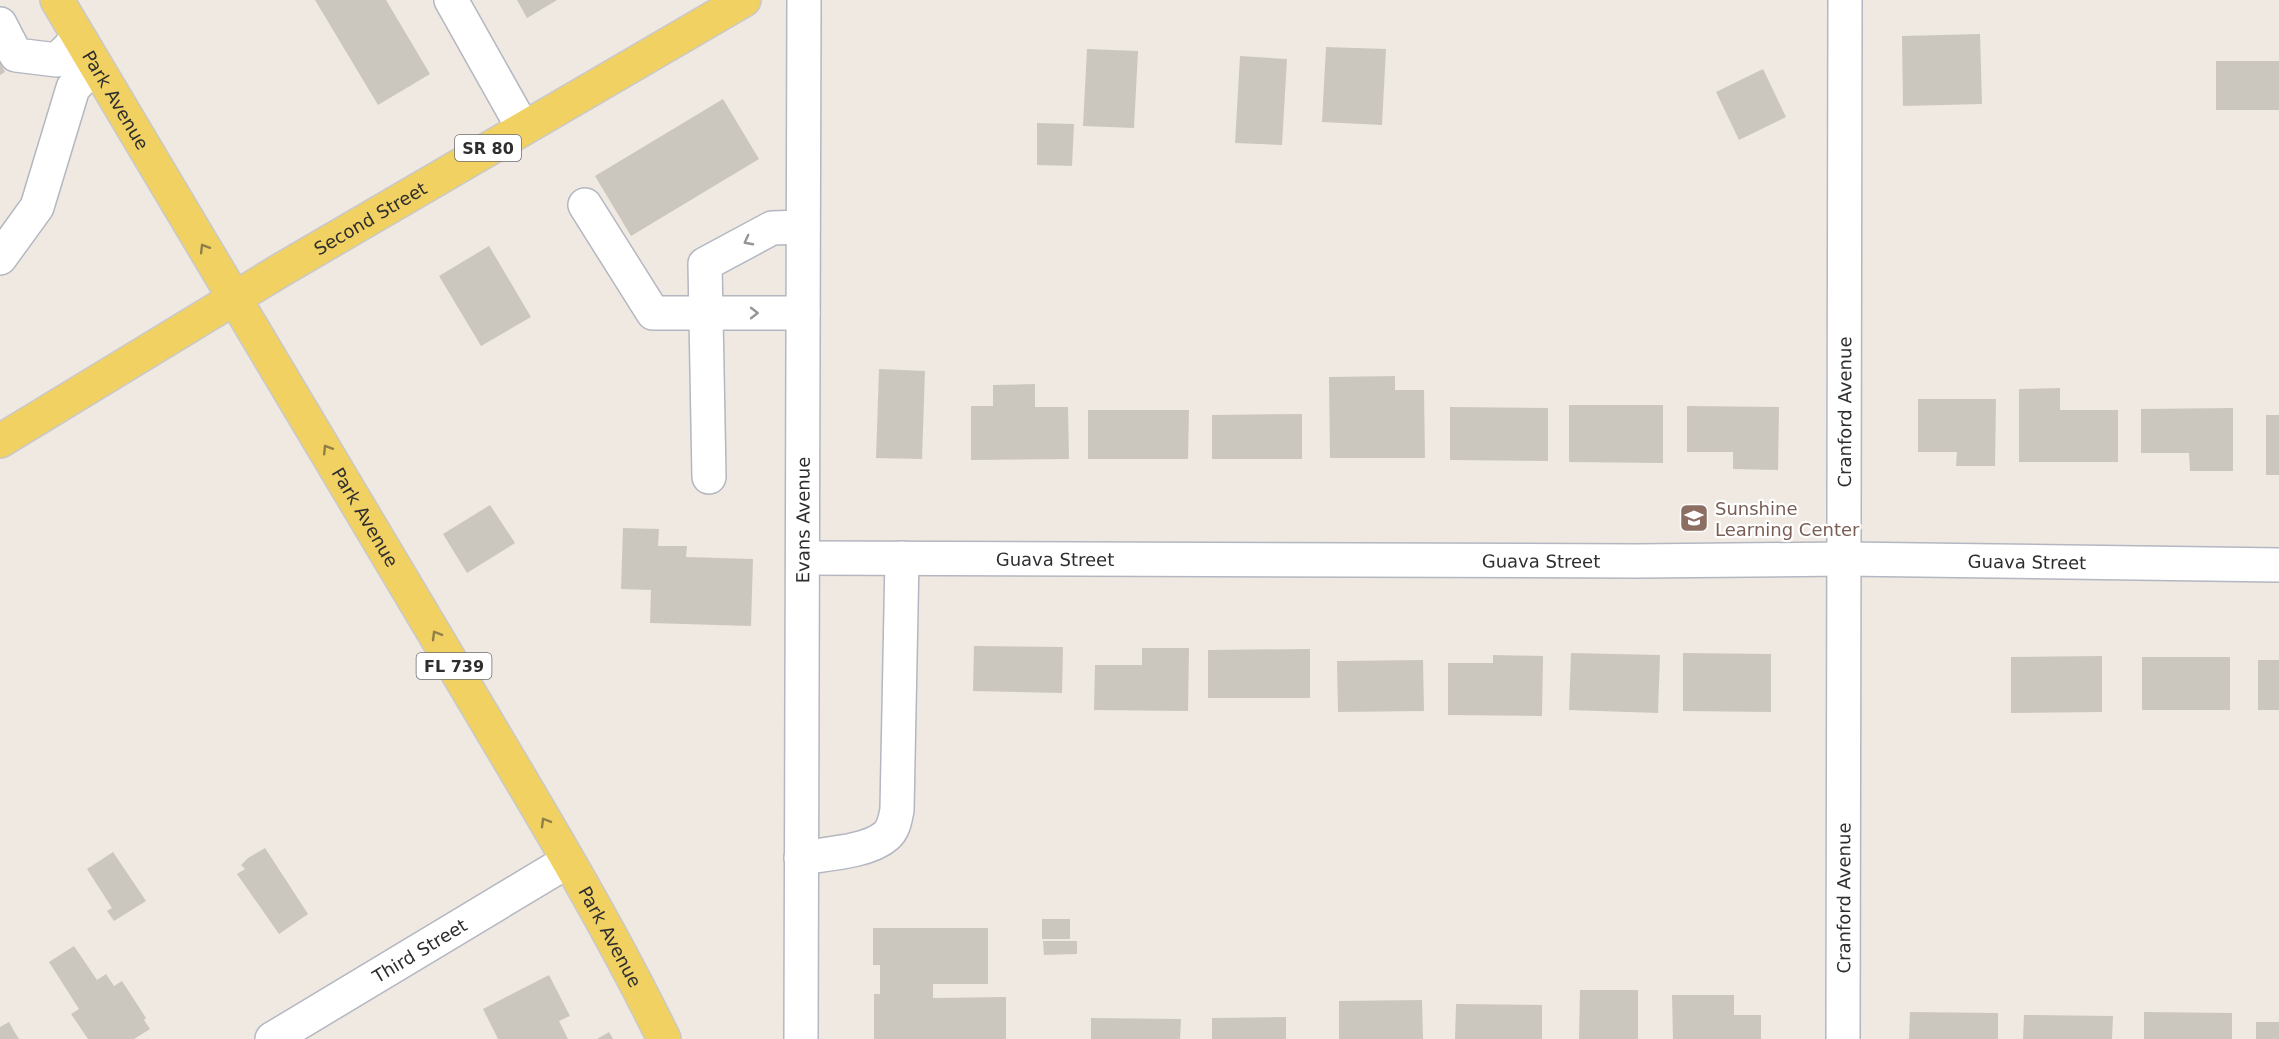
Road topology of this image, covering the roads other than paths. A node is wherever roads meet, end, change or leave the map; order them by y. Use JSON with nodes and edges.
{"nodes":[{"id":1,"x":57,"y":0,"type":"edge"},
{"id":2,"x":451,"y":0,"type":"edge"},
{"id":3,"x":744,"y":0,"type":"edge"},
{"id":4,"x":804,"y":0,"type":"edge"},
{"id":5,"x":1845,"y":0,"type":"edge"},
{"id":6,"x":0,"y":24,"type":"edge"},
{"id":7,"x":86,"y":52,"type":"junction"},
{"id":8,"x":523,"y":128,"type":"junction"},
{"id":9,"x":585,"y":205,"type":"dead end"},
{"id":10,"x":803,"y":227,"type":"junction"},
{"id":11,"x":0,"y":258,"type":"edge"},
{"id":12,"x":234,"y":299,"type":"junction"},
{"id":13,"x":706,"y":313,"type":"junction"},
{"id":14,"x":803,"y":313,"type":"junction"},
{"id":15,"x":0,"y":441,"type":"edge"},
{"id":16,"x":708,"y":477,"type":"dead end"},
{"id":17,"x":803,"y":558,"type":"junction"},
{"id":18,"x":902,"y":558,"type":"junction"},
{"id":19,"x":1845,"y":559,"type":"junction"},
{"id":20,"x":2279,"y":565,"type":"edge"},
{"id":21,"x":801,"y":858,"type":"junction"},
{"id":22,"x":568,"y":861,"type":"junction"},
{"id":23,"x":272,"y":1039,"type":"edge"},
{"id":24,"x":664,"y":1039,"type":"edge"},
{"id":25,"x":801,"y":1039,"type":"edge"},
{"id":26,"x":1843,"y":1039,"type":"edge"}],
"edges":[{"from":1,"to":7,"type":"main road","name":"Park Avenue"},
{"from":2,"to":8,"type":"street"},
{"from":3,"to":8,"type":"main road","name":"Second Street","number":"SR 80"},
{"from":4,"to":10,"type":"street","name":"Evans Avenue"},
{"from":5,"to":19,"type":"street","name":"Cranford Avenue"},
{"from":6,"to":7,"type":"street"},
{"from":7,"to":11,"type":"street"},
{"from":12,"to":7,"type":"main road","name":"Park Avenue","one_way":true},
{"from":8,"to":12,"type":"main road","name":"Second Street","number":"SR 80"},
{"from":9,"to":13,"type":"street"},
{"from":10,"to":13,"type":"street","one_way":true},
{"from":10,"to":14,"type":"street","name":"Evans Avenue"},
{"from":12,"to":15,"type":"main road","name":"Second Street","number":"SR 80"},
{"from":22,"to":12,"type":"main road","name":"Park Avenue","number":"FL 739","one_way":true},
{"from":13,"to":14,"type":"street","one_way":true},
{"from":13,"to":16,"type":"street"},
{"from":14,"to":17,"type":"street","name":"Evans Avenue"},
{"from":17,"to":18,"type":"street","name":"Guava Street"},
{"from":17,"to":21,"type":"street","name":"Evans Avenue"},
{"from":18,"to":19,"type":"street","name":"Guava Street"},
{"from":18,"to":21,"type":"street"},
{"from":19,"to":20,"type":"street","name":"Guava Street"},
{"from":19,"to":26,"type":"street","name":"Cranford Avenue"},
{"from":21,"to":25,"type":"street","name":"Evans Avenue"},
{"from":22,"to":23,"type":"street","name":"Third Street"},
{"from":22,"to":24,"type":"main road","name":"Park Avenue","number":"FL 739"}]}
